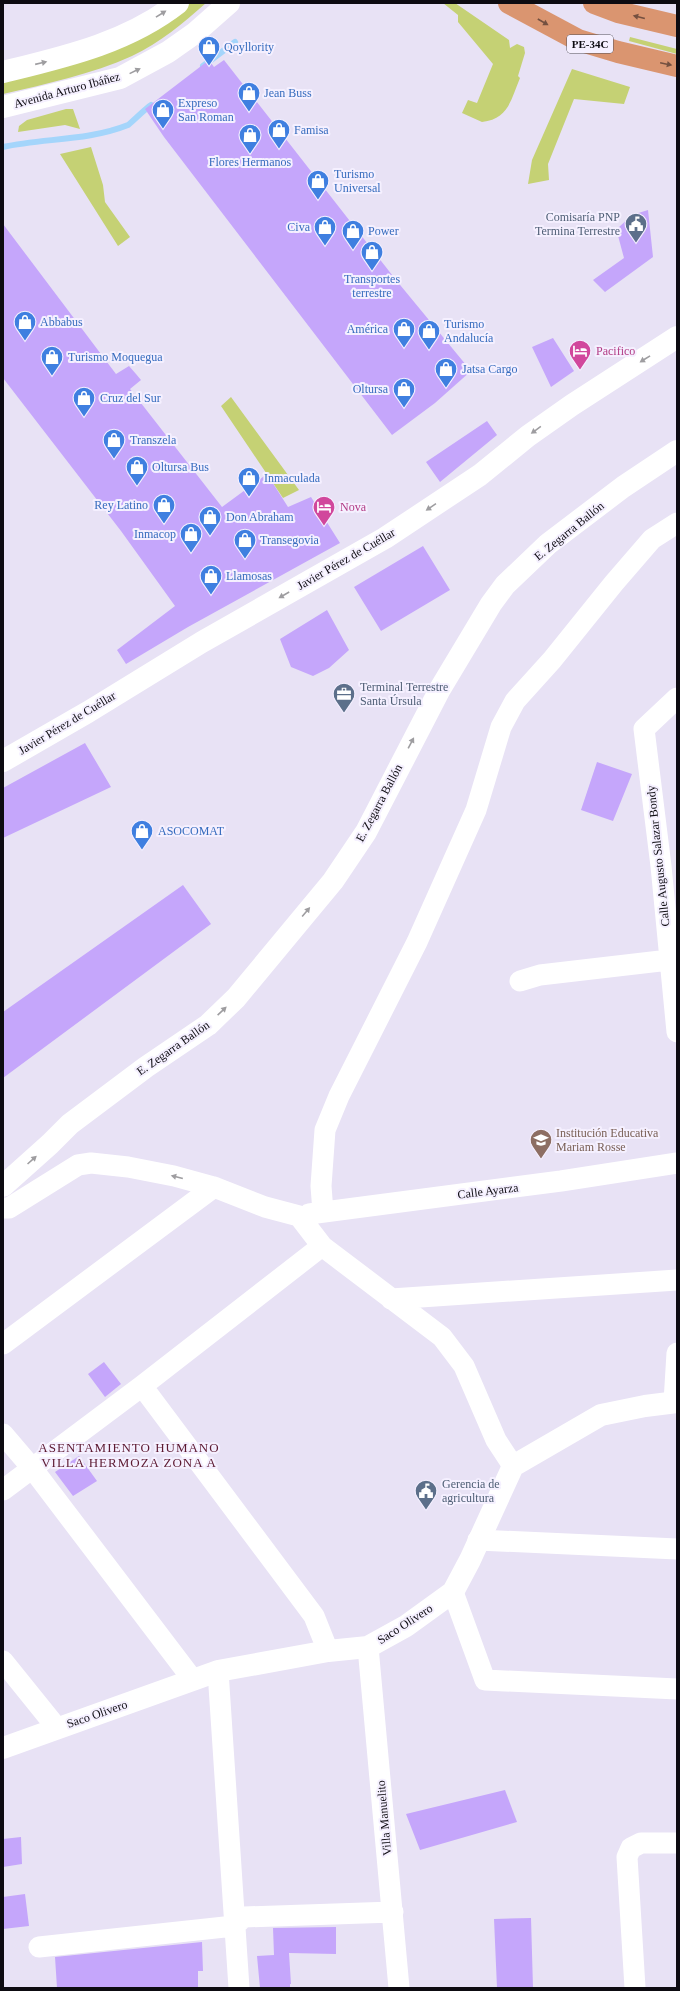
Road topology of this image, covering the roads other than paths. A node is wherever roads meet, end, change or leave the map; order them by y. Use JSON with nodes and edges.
{"nodes":[{"id":1,"x":178,"y":3,"type":"edge"},
{"id":2,"x":229,"y":3,"type":"edge"},
{"id":3,"x":509,"y":3,"type":"edge"},
{"id":4,"x":594,"y":3,"type":"edge"},
{"id":5,"x":677,"y":26,"type":"edge"},
{"id":6,"x":677,"y":66,"type":"edge"},
{"id":7,"x":3,"y":72,"type":"edge"},
{"id":8,"x":3,"y":107,"type":"edge"},
{"id":9,"x":677,"y":337,"type":"edge"},
{"id":10,"x":677,"y":451,"type":"edge"},
{"id":11,"x":677,"y":522,"type":"edge"},
{"id":12,"x":677,"y":698,"type":"edge"},
{"id":13,"x":3,"y":762,"type":"edge"},
{"id":14,"x":669,"y":865,"type":"edge"},
{"id":15,"x":669,"y":960,"type":"junction"},
{"id":16,"x":520,"y":981,"type":"dead end"},
{"id":17,"x":677,"y":1032,"type":"edge"},
{"id":18,"x":677,"y":1163,"type":"edge"},
{"id":19,"x":3,"y":1186,"type":"edge"},
{"id":20,"x":214,"y":1187,"type":"junction"},
{"id":21,"x":3,"y":1208,"type":"edge"},
{"id":22,"x":323,"y":1212,"type":"junction"},
{"id":23,"x":299,"y":1216,"type":"junction"},
{"id":24,"x":322,"y":1246,"type":"junction"},
{"id":25,"x":677,"y":1280,"type":"edge"},
{"id":26,"x":391,"y":1299,"type":"junction"},
{"id":27,"x":3,"y":1344,"type":"edge"},
{"id":28,"x":677,"y":1353,"type":"edge"},
{"id":29,"x":142,"y":1386,"type":"junction"},
{"id":30,"x":676,"y":1402,"type":"edge"},
{"id":31,"x":3,"y":1434,"type":"edge"},
{"id":32,"x":513,"y":1466,"type":"junction"},
{"id":33,"x":32,"y":1468,"type":"junction"},
{"id":34,"x":3,"y":1490,"type":"edge"},
{"id":35,"x":478,"y":1540,"type":"junction"},
{"id":36,"x":677,"y":1549,"type":"edge"},
{"id":37,"x":453,"y":1592,"type":"junction"},
{"id":38,"x":368,"y":1647,"type":"junction"},
{"id":39,"x":328,"y":1651,"type":"junction"},
{"id":40,"x":3,"y":1661,"type":"edge"},
{"id":41,"x":218,"y":1671,"type":"junction"},
{"id":42,"x":193,"y":1680,"type":"junction"},
{"id":43,"x":677,"y":1689,"type":"edge"},
{"id":44,"x":57,"y":1728,"type":"junction"},
{"id":45,"x":3,"y":1748,"type":"edge"},
{"id":46,"x":677,"y":1843,"type":"edge"},
{"id":47,"x":393,"y":1912,"type":"junction"},
{"id":48,"x":234,"y":1926,"type":"junction"},
{"id":49,"x":39,"y":1947,"type":"dead end"},
{"id":50,"x":239,"y":1988,"type":"edge"},
{"id":51,"x":399,"y":1988,"type":"edge"},
{"id":52,"x":635,"y":1988,"type":"edge"}],
"edges":[{"from":7,"to":1,"type":"street","one_way":true},
{"from":8,"to":2,"type":"street","name":"Avenida Arturo Ibáñez","one_way":true},
{"from":3,"to":6,"type":"highway","number":"PE-34C","one_way":true},
{"from":5,"to":4,"type":"highway","one_way":true},
{"from":9,"to":13,"type":"street","name":"Javier Pérez de Cuéllar","one_way":true},
{"from":19,"to":10,"type":"street","name":"E. Zegarra Ballón","one_way":true},
{"from":11,"to":22,"type":"street"},
{"from":12,"to":14,"type":"street","name":"Calle Augusto Salazar Bondy"},
{"from":14,"to":15,"type":"street","name":"Calle Augusto Salazar Bondy"},
{"from":15,"to":16,"type":"street"},
{"from":15,"to":17,"type":"street","name":"Calle Augusto Salazar Bondy"},
{"from":18,"to":22,"type":"street","name":"Calle Ayarza"},
{"from":20,"to":21,"type":"street","one_way":true},
{"from":20,"to":23,"type":"street"},
{"from":20,"to":27,"type":"street"},
{"from":22,"to":23,"type":"street","name":"Calle Ayarza"},
{"from":23,"to":24,"type":"street"},
{"from":24,"to":26,"type":"street"},
{"from":24,"to":29,"type":"street"},
{"from":25,"to":26,"type":"street"},
{"from":26,"to":32,"type":"street"},
{"from":28,"to":30,"type":"street"},
{"from":29,"to":33,"type":"street"},
{"from":29,"to":39,"type":"street"},
{"from":30,"to":32,"type":"street"},
{"from":31,"to":33,"type":"street"},
{"from":32,"to":35,"type":"street","name":"Saco Olivero"},
{"from":33,"to":34,"type":"street"},
{"from":33,"to":42,"type":"street"},
{"from":35,"to":36,"type":"street"},
{"from":35,"to":37,"type":"street","name":"Saco Olivero"},
{"from":37,"to":38,"type":"street","name":"Saco Olivero"},
{"from":37,"to":43,"type":"street"},
{"from":38,"to":39,"type":"street","name":"Saco Olivero"},
{"from":38,"to":47,"type":"street","name":"Villa Manuelito"},
{"from":39,"to":41,"type":"street","name":"Saco Olivero"},
{"from":40,"to":44,"type":"street"},
{"from":41,"to":42,"type":"street","name":"Saco Olivero"},
{"from":41,"to":48,"type":"street"},
{"from":42,"to":44,"type":"street","name":"Saco Olivero"},
{"from":44,"to":45,"type":"street","name":"Saco Olivero"},
{"from":46,"to":52,"type":"street"},
{"from":47,"to":48,"type":"street"},
{"from":47,"to":51,"type":"street","name":"Villa Manuelito"},
{"from":48,"to":49,"type":"street"},
{"from":48,"to":50,"type":"street"}]}
